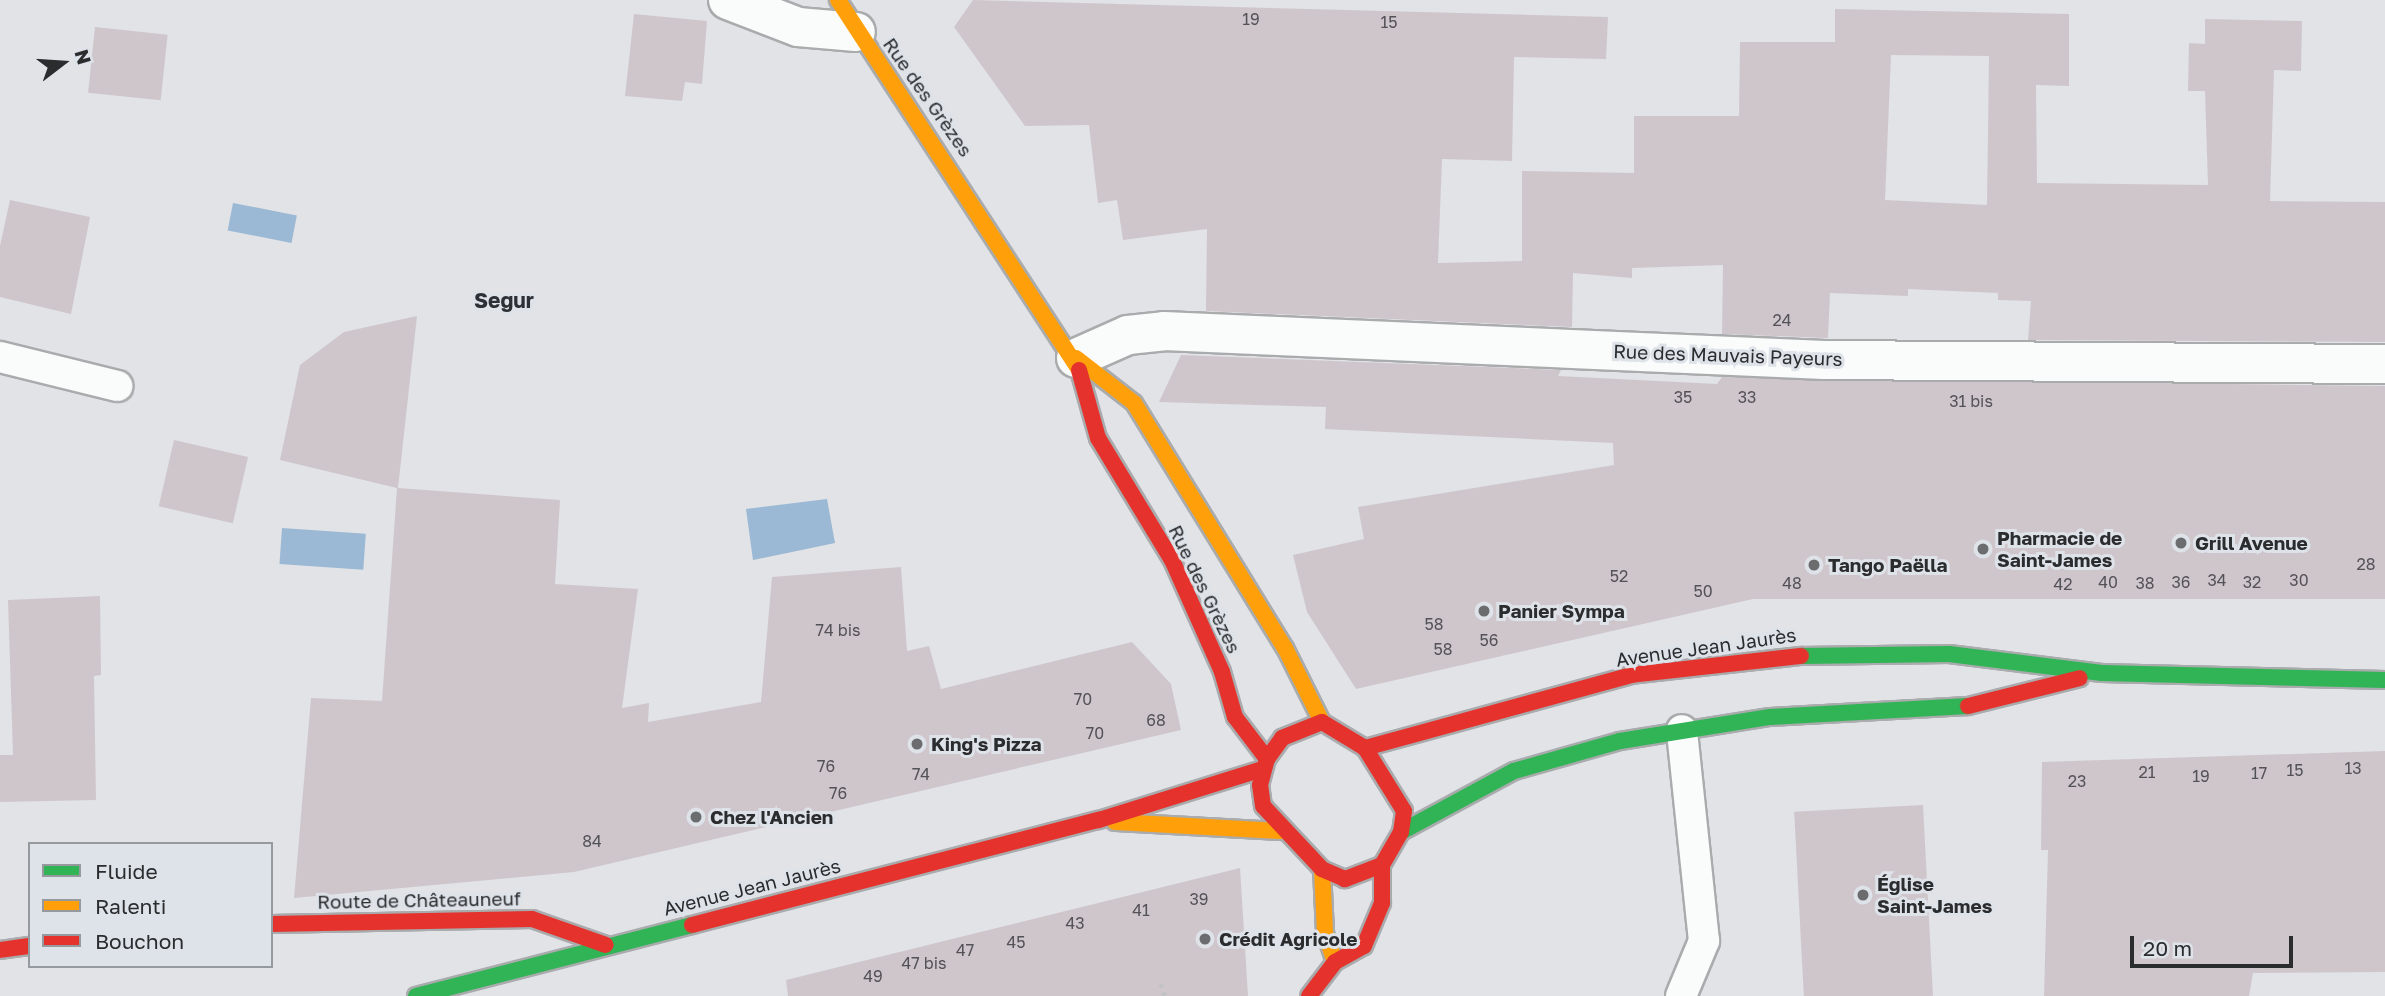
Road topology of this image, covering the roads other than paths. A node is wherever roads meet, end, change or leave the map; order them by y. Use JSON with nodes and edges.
{"nodes":[{"id":1,"x":728,"y":0,"type":"edge"},
{"id":2,"x":847,"y":16,"type":"edge"},
{"id":3,"x":0,"y":357,"type":"edge"},
{"id":4,"x":1076,"y":358,"type":"junction"},
{"id":5,"x":2385,"y":364,"type":"edge"},
{"id":6,"x":117,"y":386,"type":"dead end"},
{"id":7,"x":2102,"y":673,"type":"junction"},
{"id":8,"x":2385,"y":680,"type":"edge"},
{"id":9,"x":1322,"y":722,"type":"junction"},
{"id":10,"x":1682,"y":730,"type":"junction"},
{"id":11,"x":1365,"y":748,"type":"junction"},
{"id":12,"x":1265,"y":764,"type":"junction"},
{"id":13,"x":1099,"y":820,"type":"junction"},
{"id":14,"x":1281,"y":831,"type":"junction"},
{"id":15,"x":1401,"y":832,"type":"junction"},
{"id":16,"x":1382,"y":864,"type":"junction"},
{"id":17,"x":1322,"y":869,"type":"junction"},
{"id":18,"x":273,"y":924,"type":"edge"},
{"id":19,"x":28,"y":946,"type":"edge"},
{"id":20,"x":606,"y":946,"type":"junction"},
{"id":21,"x":0,"y":950,"type":"edge"},
{"id":22,"x":1335,"y":962,"type":"junction"},
{"id":23,"x":416,"y":996,"type":"edge"},
{"id":24,"x":1310,"y":996,"type":"edge"},
{"id":25,"x":1681,"y":996,"type":"edge"}],
"edges":[{"from":1,"to":2,"type":"street"},
{"from":2,"to":4,"type":"main road","name":"Rue des Grèzes"},
{"from":3,"to":6,"type":"lane"},
{"from":4,"to":5,"type":"street","name":"Rue des Mauvais Payeurs"},
{"from":4,"to":9,"type":"main road","name":"Rue des Grèzes"},
{"from":4,"to":12,"type":"main road","name":"Rue des Grèzes"},
{"from":7,"to":8,"type":"main road","name":"Avenue Jean Jaurès"},
{"from":7,"to":10,"type":"main road","name":"Avenue Jean Jaurès"},
{"from":7,"to":11,"type":"main road","name":"Avenue Jean Jaurès"},
{"from":9,"to":11,"type":"main road"},
{"from":9,"to":12,"type":"main road"},
{"from":10,"to":15,"type":"main road","name":"Avenue Jean Jaurès"},
{"from":10,"to":25,"type":"lane"},
{"from":11,"to":15,"type":"main road"},
{"from":12,"to":13,"type":"main road","name":"Avenue Jean Jaurès"},
{"from":12,"to":14,"type":"main road"},
{"from":13,"to":14,"type":"main road","name":"Avenue Jean Jaurès"},
{"from":13,"to":20,"type":"main road","name":"Avenue Jean Jaurès"},
{"from":14,"to":17,"type":"main road"},
{"from":15,"to":16,"type":"main road"},
{"from":16,"to":17,"type":"main road"},
{"from":16,"to":22,"type":"main road"},
{"from":17,"to":22,"type":"main road"},
{"from":18,"to":20,"type":"main road","name":"Route de Châteauneuf"},
{"from":19,"to":21,"type":"main road"},
{"from":20,"to":23,"type":"main road","name":"Avenue Jean Jaurès"},
{"from":22,"to":24,"type":"main road"}]}
